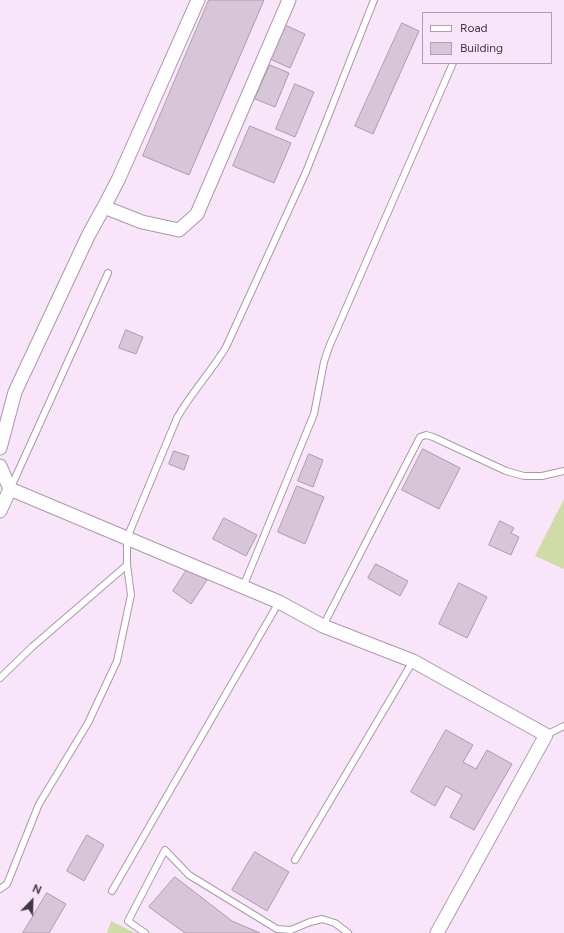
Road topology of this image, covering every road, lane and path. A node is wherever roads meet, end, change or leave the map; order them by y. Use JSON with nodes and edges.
{"nodes":[{"id":1,"x":198,"y":0,"type":"edge"},
{"id":2,"x":289,"y":0,"type":"edge"},
{"id":3,"x":374,"y":0,"type":"edge"},
{"id":4,"x":453,"y":64,"type":"edge"},
{"id":5,"x":104,"y":207,"type":"junction"},
{"id":6,"x":108,"y":273,"type":"dead end"},
{"id":7,"x":0,"y":448,"type":"edge"},
{"id":8,"x":0,"y":466,"type":"edge"},
{"id":9,"x":564,"y":471,"type":"edge"},
{"id":10,"x":10,"y":488,"type":"junction"},
{"id":11,"x":0,"y":511,"type":"edge"},
{"id":12,"x":127,"y":538,"type":"junction"},
{"id":13,"x":127,"y":565,"type":"junction"},
{"id":14,"x":242,"y":587,"type":"junction"},
{"id":15,"x":278,"y":602,"type":"junction"},
{"id":16,"x":324,"y":626,"type":"junction"},
{"id":17,"x":413,"y":661,"type":"junction"},
{"id":18,"x":0,"y":678,"type":"edge"},
{"id":19,"x":564,"y":726,"type":"edge"},
{"id":20,"x":546,"y":735,"type":"junction"},
{"id":21,"x":295,"y":860,"type":"dead end"},
{"id":22,"x":0,"y":889,"type":"edge"},
{"id":23,"x":112,"y":891,"type":"dead end"},
{"id":24,"x":145,"y":933,"type":"edge"},
{"id":25,"x":348,"y":933,"type":"edge"},
{"id":26,"x":437,"y":933,"type":"edge"}],
"edges":[{"from":1,"to":5,"type":"street"},
{"from":2,"to":5,"type":"street"},
{"from":3,"to":12,"type":"lane"},
{"from":4,"to":14,"type":"lane"},
{"from":5,"to":7,"type":"street"},
{"from":6,"to":10,"type":"lane"},
{"from":8,"to":10,"type":"street"},
{"from":9,"to":16,"type":"lane"},
{"from":10,"to":11,"type":"street"},
{"from":10,"to":12,"type":"street"},
{"from":12,"to":13,"type":"lane"},
{"from":12,"to":14,"type":"street"},
{"from":13,"to":18,"type":"lane"},
{"from":13,"to":22,"type":"lane"},
{"from":14,"to":15,"type":"street"},
{"from":15,"to":16,"type":"street"},
{"from":15,"to":23,"type":"lane"},
{"from":16,"to":17,"type":"street"},
{"from":17,"to":20,"type":"street"},
{"from":17,"to":21,"type":"lane"},
{"from":19,"to":20,"type":"lane"},
{"from":20,"to":26,"type":"street"},
{"from":24,"to":25,"type":"lane"}]}
